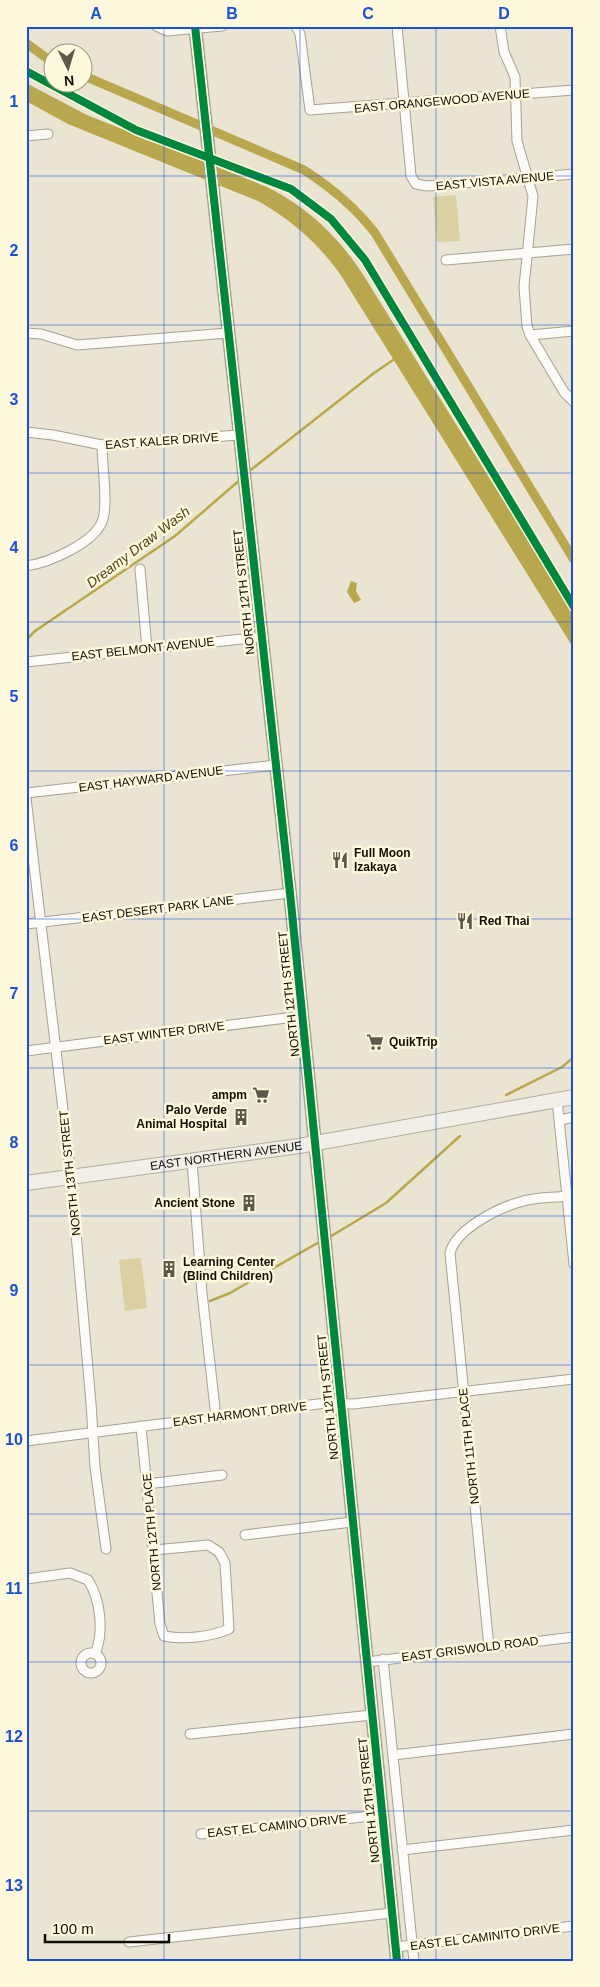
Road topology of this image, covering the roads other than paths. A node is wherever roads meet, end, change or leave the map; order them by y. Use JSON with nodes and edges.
{"nodes":[{"id":1,"x":156,"y":26,"type":"edge"},
{"id":2,"x":222,"y":26,"type":"edge"},
{"id":3,"x":296,"y":26,"type":"edge"},
{"id":4,"x":397,"y":26,"type":"edge"},
{"id":5,"x":500,"y":26,"type":"edge"},
{"id":6,"x":195,"y":27,"type":"edge"},
{"id":7,"x":574,"y":90,"type":"edge"},
{"id":8,"x":515,"y":95,"type":"junction"},
{"id":9,"x":406,"y":103,"type":"junction"},
{"id":10,"x":48,"y":134,"type":"dead end"},
{"id":11,"x":26,"y":136,"type":"edge"},
{"id":12,"x":574,"y":174,"type":"edge"},
{"id":13,"x":529,"y":178,"type":"junction"},
{"id":14,"x":574,"y":249,"type":"edge"},
{"id":15,"x":527,"y":252,"type":"junction"},
{"id":16,"x":446,"y":260,"type":"dead end"},
{"id":17,"x":574,"y":331,"type":"edge"},
{"id":18,"x":26,"y":333,"type":"edge"},
{"id":19,"x":228,"y":333,"type":"junction"},
{"id":20,"x":530,"y":335,"type":"junction"},
{"id":21,"x":574,"y":402,"type":"edge"},
{"id":22,"x":26,"y":432,"type":"edge"},
{"id":23,"x":239,"y":435,"type":"junction"},
{"id":24,"x":102,"y":445,"type":"junction"},
{"id":25,"x":26,"y":566,"type":"edge"},
{"id":26,"x":140,"y":569,"type":"dead end"},
{"id":27,"x":260,"y":637,"type":"junction"},
{"id":28,"x":147,"y":649,"type":"junction"},
{"id":29,"x":26,"y":662,"type":"edge"},
{"id":30,"x":276,"y":765,"type":"junction"},
{"id":31,"x":26,"y":794,"type":"edge"},
{"id":32,"x":26,"y":798,"type":"edge"},
{"id":33,"x":290,"y":892,"type":"junction"},
{"id":34,"x":41,"y":922,"type":"junction"},
{"id":35,"x":26,"y":924,"type":"edge"},
{"id":36,"x":302,"y":1016,"type":"junction"},
{"id":37,"x":56,"y":1047,"type":"junction"},
{"id":38,"x":26,"y":1051,"type":"edge"},
{"id":39,"x":574,"y":1097,"type":"edge"},
{"id":40,"x":558,"y":1100,"type":"junction"},
{"id":41,"x":574,"y":1117,"type":"edge"},
{"id":42,"x":560,"y":1120,"type":"junction"},
{"id":43,"x":315,"y":1143,"type":"junction"},
{"id":44,"x":192,"y":1161,"type":"junction"},
{"id":45,"x":71,"y":1177,"type":"junction"},
{"id":46,"x":26,"y":1183,"type":"edge"},
{"id":47,"x":567,"y":1196,"type":"junction"},
{"id":48,"x":571,"y":1206,"type":"edge"},
{"id":49,"x":574,"y":1264,"type":"edge"},
{"id":50,"x":574,"y":1379,"type":"edge"},
{"id":51,"x":463,"y":1392,"type":"junction"},
{"id":52,"x":340,"y":1404,"type":"junction"},
{"id":53,"x":216,"y":1417,"type":"junction"},
{"id":54,"x":141,"y":1426,"type":"junction"},
{"id":55,"x":94,"y":1432,"type":"junction"},
{"id":56,"x":26,"y":1441,"type":"edge"},
{"id":57,"x":222,"y":1476,"type":"dead end"},
{"id":58,"x":148,"y":1484,"type":"junction"},
{"id":59,"x":352,"y":1522,"type":"junction"},
{"id":60,"x":245,"y":1535,"type":"dead end"},
{"id":61,"x":106,"y":1549,"type":"dead end"},
{"id":62,"x":154,"y":1550,"type":"junction"},
{"id":63,"x":26,"y":1579,"type":"edge"},
{"id":64,"x":574,"y":1637,"type":"edge"},
{"id":65,"x":489,"y":1647,"type":"junction"},
{"id":66,"x":95,"y":1654,"type":"dead end"},
{"id":67,"x":383,"y":1659,"type":"junction"},
{"id":68,"x":367,"y":1662,"type":"junction"},
{"id":69,"x":372,"y":1715,"type":"junction"},
{"id":70,"x":190,"y":1734,"type":"dead end"},
{"id":71,"x":574,"y":1734,"type":"edge"},
{"id":72,"x":393,"y":1755,"type":"junction"},
{"id":73,"x":382,"y":1815,"type":"junction"},
{"id":74,"x":574,"y":1830,"type":"edge"},
{"id":75,"x":201,"y":1834,"type":"dead end"},
{"id":76,"x":402,"y":1850,"type":"junction"},
{"id":77,"x":392,"y":1913,"type":"junction"},
{"id":78,"x":574,"y":1926,"type":"edge"},
{"id":79,"x":129,"y":1942,"type":"dead end"},
{"id":80,"x":412,"y":1946,"type":"junction"},
{"id":81,"x":396,"y":1948,"type":"junction"},
{"id":82,"x":397,"y":1961,"type":"edge"},
{"id":83,"x":414,"y":1961,"type":"edge"}],
"edges":[{"from":1,"to":6,"type":"street"},
{"from":2,"to":6,"type":"street"},
{"from":3,"to":9,"type":"street","name":"EAST ORANGEWOOD AVENUE"},
{"from":4,"to":9,"type":"street"},
{"from":5,"to":8,"type":"street"},
{"from":6,"to":19,"type":"street","name":"NORTH 12TH STREET"},
{"from":7,"to":8,"type":"street","name":"EAST ORANGEWOOD AVENUE"},
{"from":8,"to":9,"type":"street","name":"EAST ORANGEWOOD AVENUE"},
{"from":8,"to":13,"type":"street"},
{"from":9,"to":13,"type":"street","name":"EAST VISTA AVENUE"},
{"from":10,"to":11,"type":"street"},
{"from":12,"to":13,"type":"street","name":"EAST VISTA AVENUE"},
{"from":13,"to":15,"type":"street"},
{"from":14,"to":15,"type":"street"},
{"from":15,"to":16,"type":"street"},
{"from":15,"to":20,"type":"street"},
{"from":17,"to":20,"type":"street"},
{"from":18,"to":19,"type":"street"},
{"from":19,"to":23,"type":"street","name":"NORTH 12TH STREET"},
{"from":20,"to":21,"type":"street"},
{"from":22,"to":24,"type":"street","name":"EAST KALER DRIVE"},
{"from":23,"to":24,"type":"street","name":"EAST KALER DRIVE"},
{"from":23,"to":27,"type":"street","name":"NORTH 12TH STREET"},
{"from":24,"to":25,"type":"street"},
{"from":26,"to":28,"type":"street"},
{"from":27,"to":28,"type":"street","name":"EAST BELMONT AVENUE"},
{"from":27,"to":30,"type":"street","name":"NORTH 12TH STREET"},
{"from":28,"to":29,"type":"street","name":"EAST BELMONT AVENUE"},
{"from":30,"to":31,"type":"street","name":"EAST HAYWARD AVENUE"},
{"from":30,"to":33,"type":"street","name":"NORTH 12TH STREET"},
{"from":32,"to":34,"type":"street","name":"NORTH 13TH STREET"},
{"from":33,"to":34,"type":"street","name":"EAST DESERT PARK LANE"},
{"from":33,"to":36,"type":"street","name":"NORTH 12TH STREET"},
{"from":34,"to":35,"type":"street","name":"EAST DESERT PARK LANE"},
{"from":34,"to":37,"type":"street","name":"NORTH 13TH STREET"},
{"from":36,"to":37,"type":"street","name":"EAST WINTER DRIVE"},
{"from":36,"to":43,"type":"street","name":"NORTH 12TH STREET"},
{"from":37,"to":38,"type":"street","name":"EAST WINTER DRIVE"},
{"from":37,"to":45,"type":"street","name":"NORTH 13TH STREET"},
{"from":39,"to":40,"type":"main road","name":"EAST NORTHERN AVENUE"},
{"from":40,"to":42,"type":"street"},
{"from":40,"to":43,"type":"main road","name":"EAST NORTHERN AVENUE"},
{"from":41,"to":42,"type":"street"},
{"from":42,"to":47,"type":"street"},
{"from":43,"to":44,"type":"main road","name":"EAST NORTHERN AVENUE"},
{"from":43,"to":52,"type":"street","name":"NORTH 12TH STREET"},
{"from":44,"to":45,"type":"main road","name":"EAST NORTHERN AVENUE"},
{"from":44,"to":53,"type":"street"},
{"from":45,"to":46,"type":"main road","name":"EAST NORTHERN AVENUE"},
{"from":45,"to":55,"type":"street","name":"NORTH 13TH STREET"},
{"from":47,"to":48,"type":"street"},
{"from":47,"to":51,"type":"street","name":"NORTH 11TH PLACE"},
{"from":48,"to":49,"type":"street"},
{"from":50,"to":51,"type":"street","name":"EAST HARMONT DRIVE"},
{"from":51,"to":52,"type":"street","name":"EAST HARMONT DRIVE"},
{"from":51,"to":65,"type":"street","name":"NORTH 11TH PLACE"},
{"from":52,"to":53,"type":"street","name":"EAST HARMONT DRIVE"},
{"from":52,"to":59,"type":"street","name":"NORTH 12TH STREET"},
{"from":53,"to":54,"type":"street","name":"EAST HARMONT DRIVE"},
{"from":54,"to":55,"type":"street","name":"EAST HARMONT DRIVE"},
{"from":54,"to":58,"type":"street","name":"NORTH 12TH PLACE"},
{"from":55,"to":56,"type":"street","name":"EAST HARMONT DRIVE"},
{"from":55,"to":61,"type":"street","name":"NORTH 13TH STREET"},
{"from":57,"to":58,"type":"street"},
{"from":58,"to":62,"type":"street","name":"NORTH 12TH PLACE"},
{"from":59,"to":60,"type":"street"},
{"from":59,"to":68,"type":"street","name":"NORTH 12TH STREET"},
{"from":62,"to":62,"type":"street","name":"NORTH 12TH PLACE"},
{"from":63,"to":66,"type":"street"},
{"from":64,"to":65,"type":"street","name":"EAST GRISWOLD ROAD"},
{"from":65,"to":67,"type":"street","name":"EAST GRISWOLD ROAD"},
{"from":67,"to":68,"type":"street","name":"EAST GRISWOLD ROAD"},
{"from":67,"to":72,"type":"street"},
{"from":68,"to":69,"type":"street","name":"NORTH 12TH STREET"},
{"from":69,"to":70,"type":"street"},
{"from":69,"to":73,"type":"street","name":"NORTH 12TH STREET"},
{"from":71,"to":72,"type":"street"},
{"from":72,"to":76,"type":"street"},
{"from":73,"to":75,"type":"street","name":"EAST EL CAMINO DRIVE"},
{"from":73,"to":77,"type":"street","name":"NORTH 12TH STREET"},
{"from":74,"to":76,"type":"street"},
{"from":76,"to":80,"type":"street"},
{"from":77,"to":79,"type":"street"},
{"from":77,"to":81,"type":"street","name":"NORTH 12TH STREET"},
{"from":78,"to":80,"type":"street","name":"EAST EL CAMINITO DRIVE"},
{"from":80,"to":81,"type":"street","name":"EAST EL CAMINITO DRIVE"},
{"from":80,"to":83,"type":"street"},
{"from":81,"to":82,"type":"street","name":"NORTH 12TH STREET"}]}
